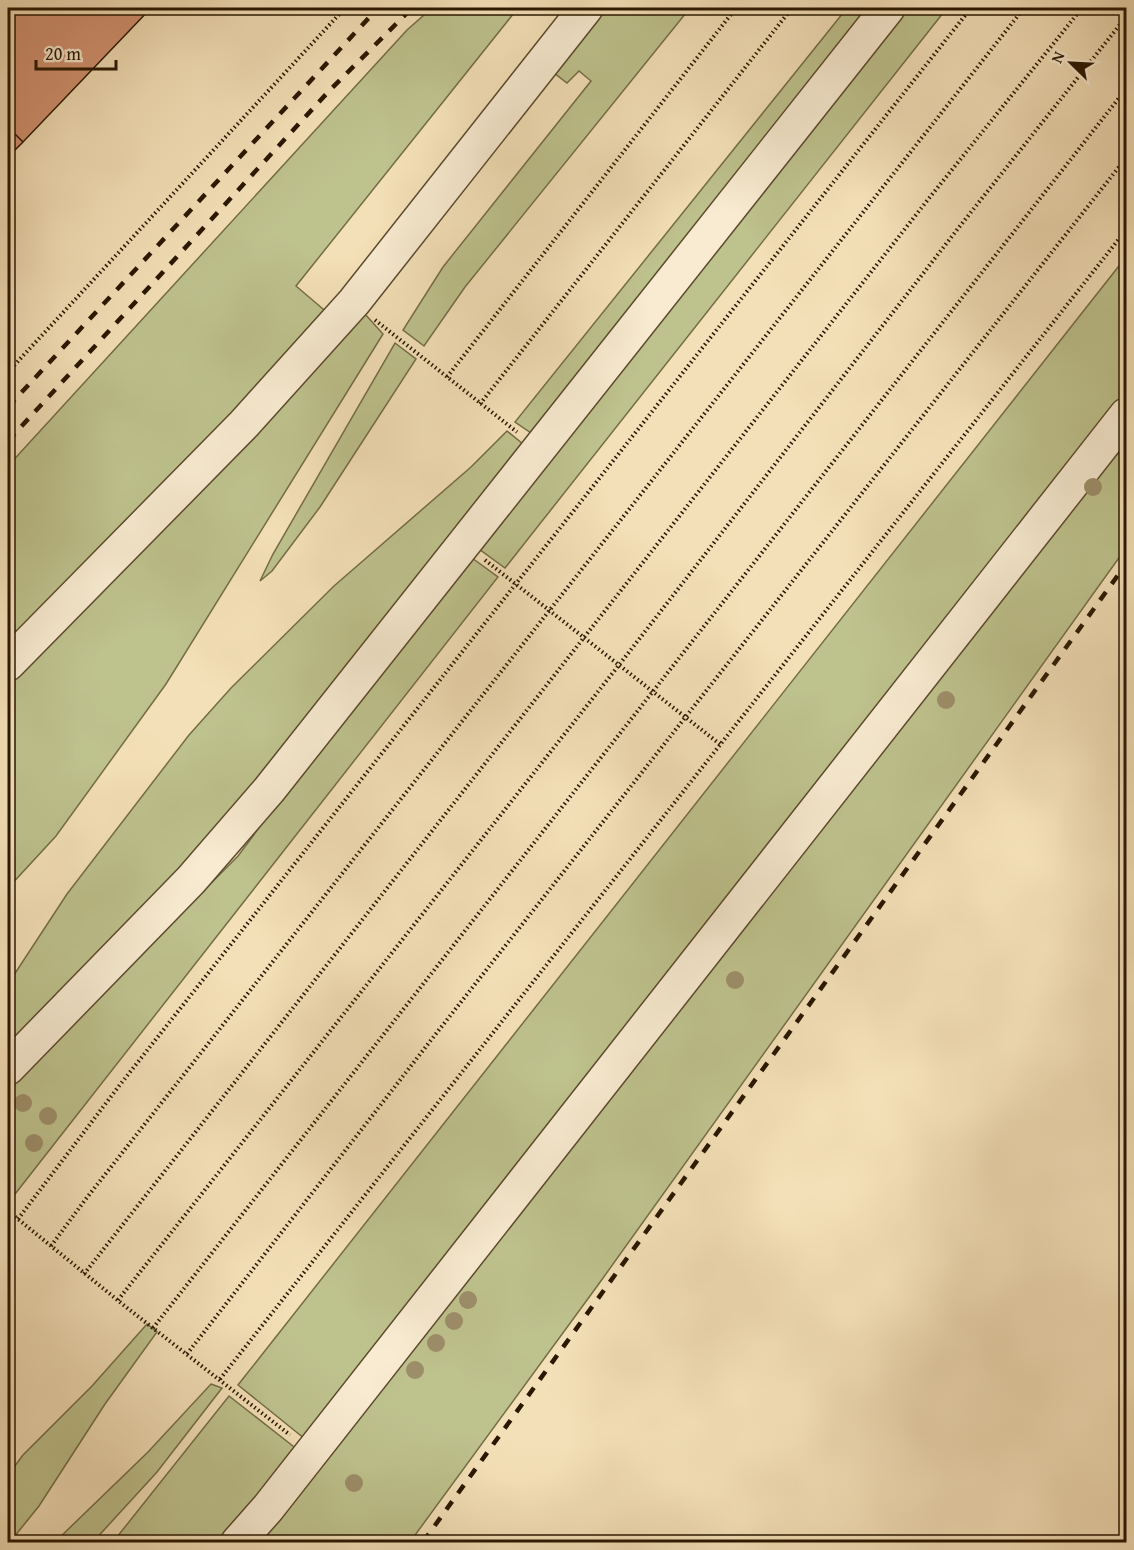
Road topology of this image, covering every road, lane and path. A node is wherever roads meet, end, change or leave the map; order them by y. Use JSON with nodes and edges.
{"nodes":[{"id":1,"x":345,"y":8,"type":"edge"},
{"id":2,"x":586,"y":8,"type":"edge"},
{"id":3,"x":736,"y":8,"type":"edge"},
{"id":4,"x":792,"y":8,"type":"edge"},
{"id":5,"x":888,"y":8,"type":"edge"},
{"id":6,"x":971,"y":8,"type":"edge"},
{"id":7,"x":1024,"y":8,"type":"edge"},
{"id":8,"x":1082,"y":8,"type":"edge"},
{"id":9,"x":1126,"y":17,"type":"edge"},
{"id":10,"x":1126,"y":89,"type":"edge"},
{"id":11,"x":1126,"y":158,"type":"edge"},
{"id":12,"x":1126,"y":230,"type":"edge"},
{"id":13,"x":354,"y":302,"type":"junction"},
{"id":14,"x":8,"y":372,"type":"edge"},
{"id":15,"x":447,"y":377,"type":"junction"},
{"id":16,"x":480,"y":404,"type":"junction"},
{"id":17,"x":1126,"y":415,"type":"edge"},
{"id":18,"x":539,"y":449,"type":"junction"},
{"id":19,"x":464,"y":544,"type":"junction"},
{"id":20,"x":516,"y":584,"type":"junction"},
{"id":21,"x":549,"y":611,"type":"junction"},
{"id":22,"x":584,"y":637,"type":"junction"},
{"id":23,"x":8,"y":664,"type":"edge"},
{"id":24,"x":619,"y":665,"type":"junction"},
{"id":25,"x":652,"y":691,"type":"junction"},
{"id":26,"x":686,"y":717,"type":"junction"},
{"id":27,"x":721,"y":745,"type":"junction"},
{"id":28,"x":8,"y":1068,"type":"edge"},
{"id":29,"x":8,"y":1211,"type":"edge"},
{"id":30,"x":18,"y":1219,"type":"junction"},
{"id":31,"x":51,"y":1246,"type":"junction"},
{"id":32,"x":84,"y":1274,"type":"junction"},
{"id":33,"x":118,"y":1300,"type":"junction"},
{"id":34,"x":153,"y":1328,"type":"junction"},
{"id":35,"x":187,"y":1354,"type":"junction"},
{"id":36,"x":220,"y":1379,"type":"junction"},
{"id":37,"x":312,"y":1452,"type":"junction"},
{"id":38,"x":238,"y":1542,"type":"edge"}],
"edges":[{"from":1,"to":14,"type":"path"},
{"from":2,"to":13,"type":"lane"},
{"from":3,"to":15,"type":"path"},
{"from":4,"to":16,"type":"path"},
{"from":5,"to":18,"type":"lane"},
{"from":6,"to":20,"type":"path"},
{"from":7,"to":21,"type":"path"},
{"from":8,"to":22,"type":"path"},
{"from":9,"to":24,"type":"path"},
{"from":10,"to":25,"type":"path"},
{"from":11,"to":26,"type":"path"},
{"from":12,"to":27,"type":"path"},
{"from":13,"to":15,"type":"path"},
{"from":13,"to":23,"type":"lane"},
{"from":15,"to":16,"type":"path"},
{"from":16,"to":18,"type":"path"},
{"from":17,"to":37,"type":"lane"},
{"from":18,"to":19,"type":"lane"},
{"from":19,"to":20,"type":"path"},
{"from":19,"to":28,"type":"lane"},
{"from":20,"to":21,"type":"path"},
{"from":20,"to":30,"type":"path"},
{"from":21,"to":22,"type":"path"},
{"from":21,"to":31,"type":"path"},
{"from":22,"to":24,"type":"path"},
{"from":22,"to":32,"type":"path"},
{"from":24,"to":25,"type":"path"},
{"from":24,"to":33,"type":"path"},
{"from":25,"to":26,"type":"path"},
{"from":25,"to":34,"type":"path"},
{"from":26,"to":27,"type":"path"},
{"from":26,"to":35,"type":"path"},
{"from":27,"to":36,"type":"path"},
{"from":29,"to":30,"type":"path"},
{"from":30,"to":31,"type":"path"},
{"from":31,"to":32,"type":"path"},
{"from":32,"to":33,"type":"path"},
{"from":33,"to":34,"type":"path"},
{"from":34,"to":35,"type":"path"},
{"from":35,"to":36,"type":"path"},
{"from":36,"to":37,"type":"path"},
{"from":37,"to":38,"type":"lane"}]}
